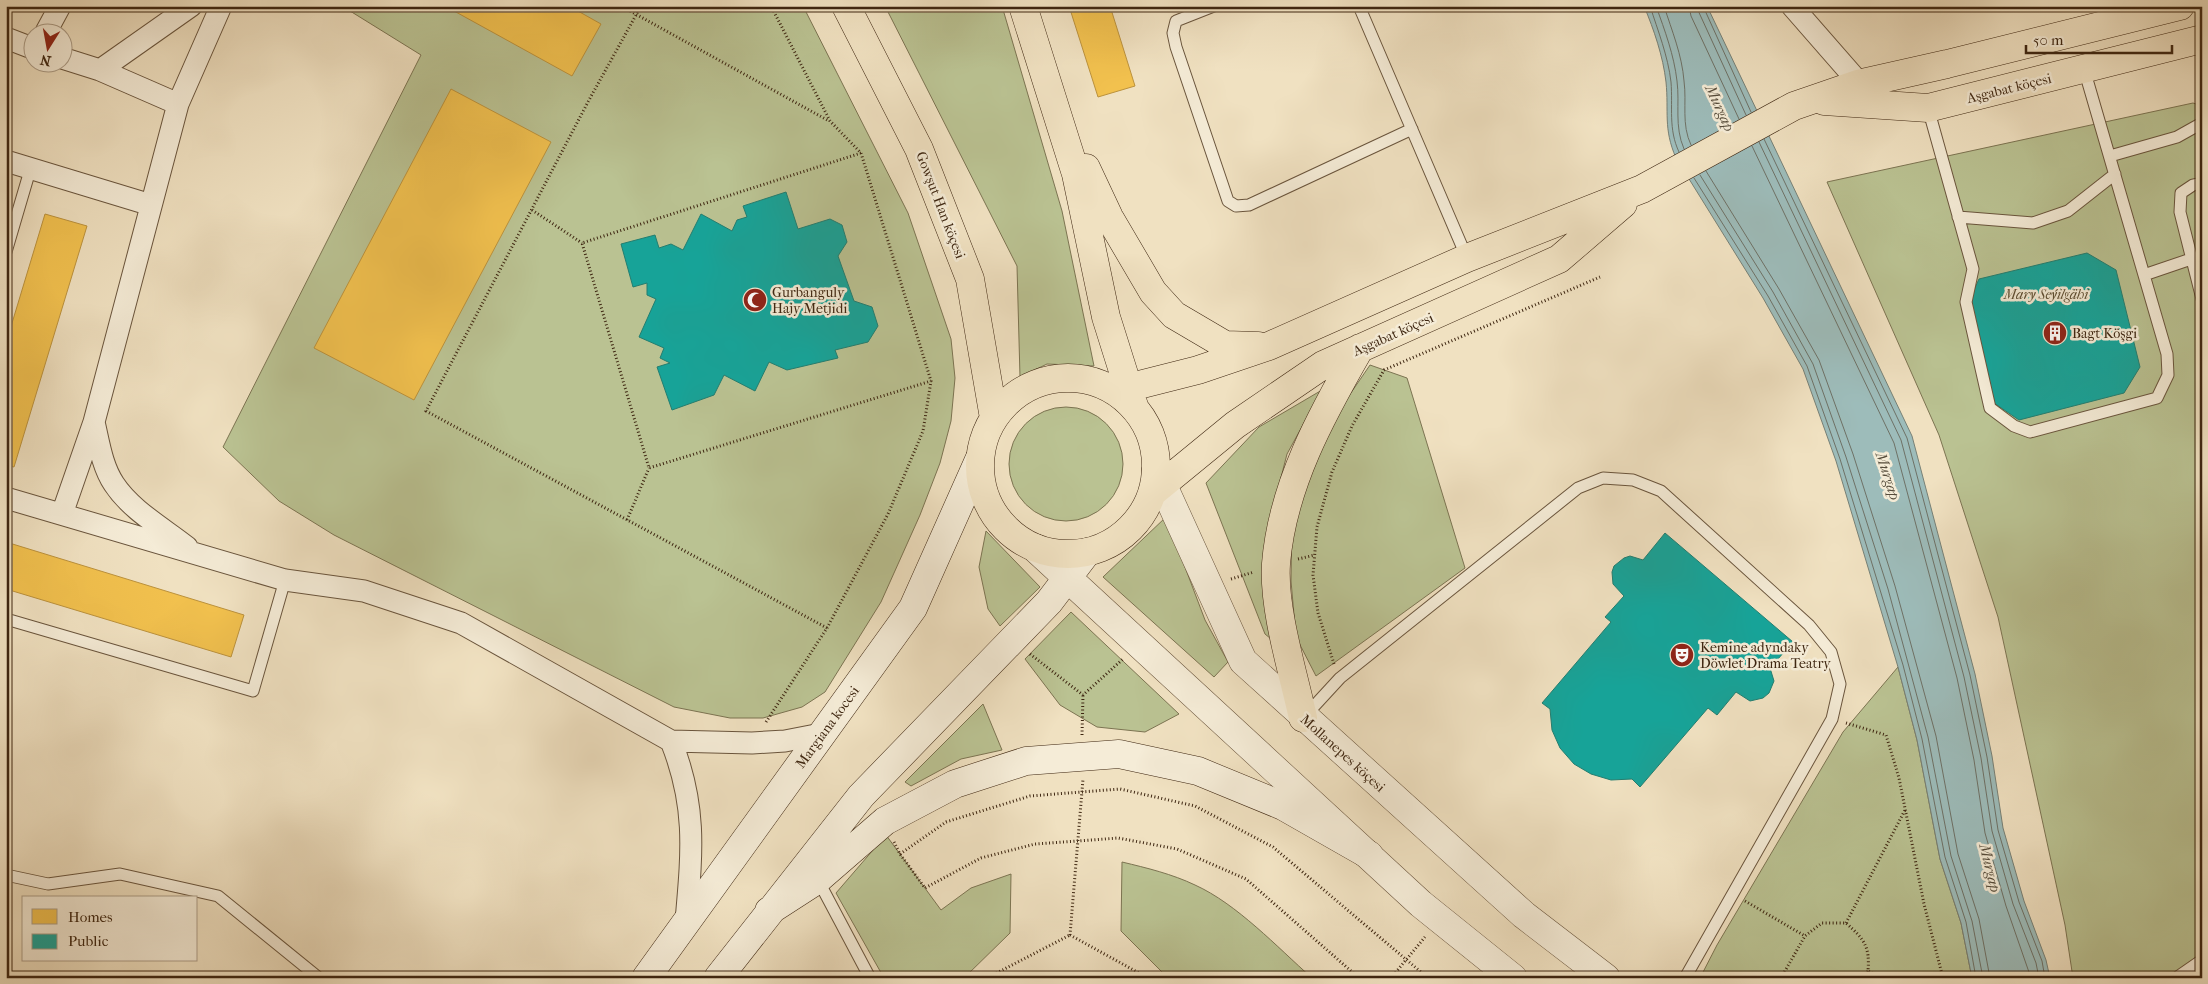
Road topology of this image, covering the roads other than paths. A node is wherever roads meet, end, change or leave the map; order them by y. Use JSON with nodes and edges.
{"nodes":[{"id":1,"x":60,"y":6,"type":"edge"},
{"id":2,"x":191,"y":6,"type":"edge"},
{"id":3,"x":221,"y":6,"type":"edge"},
{"id":4,"x":846,"y":6,"type":"edge"},
{"id":5,"x":1023,"y":6,"type":"edge"},
{"id":6,"x":1214,"y":6,"type":"edge"},
{"id":7,"x":1359,"y":6,"type":"edge"},
{"id":8,"x":1792,"y":6,"type":"edge"},
{"id":9,"x":2180,"y":6,"type":"edge"},
{"id":10,"x":51,"y":22,"type":"edge"},
{"id":11,"x":6,"y":38,"type":"edge"},
{"id":12,"x":2202,"y":39,"type":"edge"},
{"id":13,"x":22,"y":44,"type":"edge"},
{"id":14,"x":72,"y":61,"type":"edge"},
{"id":15,"x":2084,"y":69,"type":"junction"},
{"id":16,"x":100,"y":70,"type":"junction"},
{"id":17,"x":1858,"y":84,"type":"junction"},
{"id":18,"x":1803,"y":103,"type":"junction"},
{"id":19,"x":178,"y":104,"type":"junction"},
{"id":20,"x":1878,"y":105,"type":"junction"},
{"id":21,"x":1928,"y":108,"type":"junction"},
{"id":22,"x":1060,"y":116,"type":"junction"},
{"id":23,"x":2202,"y":123,"type":"edge"},
{"id":24,"x":1412,"y":129,"type":"junction"},
{"id":25,"x":2110,"y":156,"type":"junction"},
{"id":26,"x":6,"y":161,"type":"edge"},
{"id":27,"x":32,"y":167,"type":"junction"},
{"id":28,"x":2115,"y":174,"type":"junction"},
{"id":29,"x":2202,"y":183,"type":"edge"},
{"id":30,"x":1642,"y":189,"type":"junction"},
{"id":31,"x":151,"y":205,"type":"junction"},
{"id":32,"x":1958,"y":217,"type":"junction"},
{"id":33,"x":6,"y":252,"type":"edge"},
{"id":34,"x":1467,"y":258,"type":"junction"},
{"id":35,"x":2191,"y":259,"type":"junction"},
{"id":36,"x":2144,"y":275,"type":"junction"},
{"id":37,"x":2202,"y":299,"type":"edge"},
{"id":38,"x":1269,"y":346,"type":"junction"},
{"id":39,"x":1360,"y":348,"type":"junction"},
{"id":40,"x":1126,"y":396,"type":"junction"},
{"id":41,"x":994,"y":418,"type":"junction"},
{"id":42,"x":94,"y":422,"type":"junction"},
{"id":43,"x":979,"y":460,"type":"junction"},
{"id":44,"x":1157,"y":482,"type":"junction"},
{"id":45,"x":6,"y":498,"type":"edge"},
{"id":46,"x":62,"y":514,"type":"junction"},
{"id":47,"x":1036,"y":548,"type":"junction"},
{"id":48,"x":1088,"y":552,"type":"junction"},
{"id":49,"x":196,"y":554,"type":"junction"},
{"id":50,"x":1066,"y":578,"type":"junction"},
{"id":51,"x":285,"y":580,"type":"junction"},
{"id":52,"x":6,"y":619,"type":"edge"},
{"id":53,"x":1303,"y":718,"type":"junction"},
{"id":54,"x":821,"y":734,"type":"junction"},
{"id":55,"x":671,"y":740,"type":"junction"},
{"id":56,"x":1369,"y":855,"type":"junction"},
{"id":57,"x":812,"y":872,"type":"junction"},
{"id":58,"x":6,"y":875,"type":"edge"},
{"id":59,"x":686,"y":921,"type":"junction"},
{"id":60,"x":2202,"y":960,"type":"edge"},
{"id":61,"x":319,"y":978,"type":"edge"},
{"id":62,"x":646,"y":978,"type":"edge"},
{"id":63,"x":718,"y":978,"type":"edge"},
{"id":64,"x":870,"y":978,"type":"edge"},
{"id":65,"x":1513,"y":978,"type":"edge"},
{"id":66,"x":1606,"y":978,"type":"edge"},
{"id":67,"x":1685,"y":978,"type":"edge"},
{"id":68,"x":2176,"y":978,"type":"edge"}],
"edges":[{"from":1,"to":10,"type":"street"},
{"from":2,"to":16,"type":"street"},
{"from":3,"to":19,"type":"street"},
{"from":4,"to":41,"type":"main road","name":"Gowşut Han köçesi"},
{"from":5,"to":22,"type":"main road"},
{"from":6,"to":24,"type":"lane"},
{"from":7,"to":24,"type":"lane"},
{"from":8,"to":17,"type":"street"},
{"from":9,"to":17,"type":"main road","name":"Aşgabat köçesi"},
{"from":11,"to":13,"type":"street"},
{"from":12,"to":15,"type":"main road","name":"Aşgabat köçesi"},
{"from":14,"to":16,"type":"street"},
{"from":15,"to":21,"type":"main road","name":"Aşgabat köçesi"},
{"from":15,"to":25,"type":"lane"},
{"from":16,"to":19,"type":"street"},
{"from":17,"to":18,"type":"main road","name":"Aşgabat köçesi"},
{"from":17,"to":20,"type":"street"},
{"from":18,"to":20,"type":"main road","name":"Aşgabat köçesi"},
{"from":18,"to":30,"type":"main road","name":"Aşgabat köçesi"},
{"from":19,"to":31,"type":"street"},
{"from":20,"to":21,"type":"main road","name":"Aşgabat köçesi"},
{"from":21,"to":32,"type":"lane"},
{"from":22,"to":38,"type":"main road"},
{"from":22,"to":40,"type":"main road"},
{"from":23,"to":25,"type":"lane"},
{"from":24,"to":34,"type":"lane"},
{"from":25,"to":28,"type":"lane"},
{"from":26,"to":27,"type":"street"},
{"from":27,"to":31,"type":"street"},
{"from":27,"to":33,"type":"lane"},
{"from":28,"to":32,"type":"lane"},
{"from":28,"to":36,"type":"lane"},
{"from":29,"to":35,"type":"lane"},
{"from":30,"to":34,"type":"main road","name":"Aşgabat köçesi"},
{"from":30,"to":39,"type":"main road","name":"Aşgabat köçesi"},
{"from":31,"to":42,"type":"street"},
{"from":32,"to":36,"type":"lane"},
{"from":34,"to":38,"type":"main road","name":"Aşgabat köçesi"},
{"from":35,"to":36,"type":"lane"},
{"from":35,"to":37,"type":"lane"},
{"from":38,"to":40,"type":"main road","name":"Aşgabat köçesi"},
{"from":39,"to":44,"type":"main road","name":"Aşgabat köçesi"},
{"from":39,"to":53,"type":"main road"},
{"from":40,"to":41,"type":"main road"},
{"from":40,"to":44,"type":"main road"},
{"from":41,"to":43,"type":"main road"},
{"from":42,"to":46,"type":"street"},
{"from":42,"to":49,"type":"street"},
{"from":43,"to":47,"type":"main road"},
{"from":43,"to":54,"type":"main road","name":"Margiana kocesi"},
{"from":44,"to":48,"type":"main road"},
{"from":44,"to":53,"type":"main road","name":"Mollanepes köçesi"},
{"from":45,"to":46,"type":"street"},
{"from":46,"to":49,"type":"street"},
{"from":47,"to":48,"type":"main road"},
{"from":47,"to":50,"type":"main road"},
{"from":48,"to":50,"type":"main road"},
{"from":49,"to":51,"type":"street"},
{"from":50,"to":56,"type":"main road"},
{"from":50,"to":57,"type":"main road"},
{"from":51,"to":52,"type":"lane"},
{"from":51,"to":55,"type":"street"},
{"from":53,"to":66,"type":"main road","name":"Mollanepes köçesi"},
{"from":53,"to":67,"type":"lane"},
{"from":54,"to":55,"type":"street"},
{"from":54,"to":59,"type":"main road","name":"Margiana kocesi"},
{"from":55,"to":59,"type":"street"},
{"from":56,"to":57,"type":"main road"},
{"from":56,"to":65,"type":"main road"},
{"from":57,"to":63,"type":"main road"},
{"from":57,"to":64,"type":"lane"},
{"from":58,"to":61,"type":"lane"},
{"from":59,"to":62,"type":"main road","name":"Margiana kocesi"},
{"from":60,"to":68,"type":"lane"}]}
